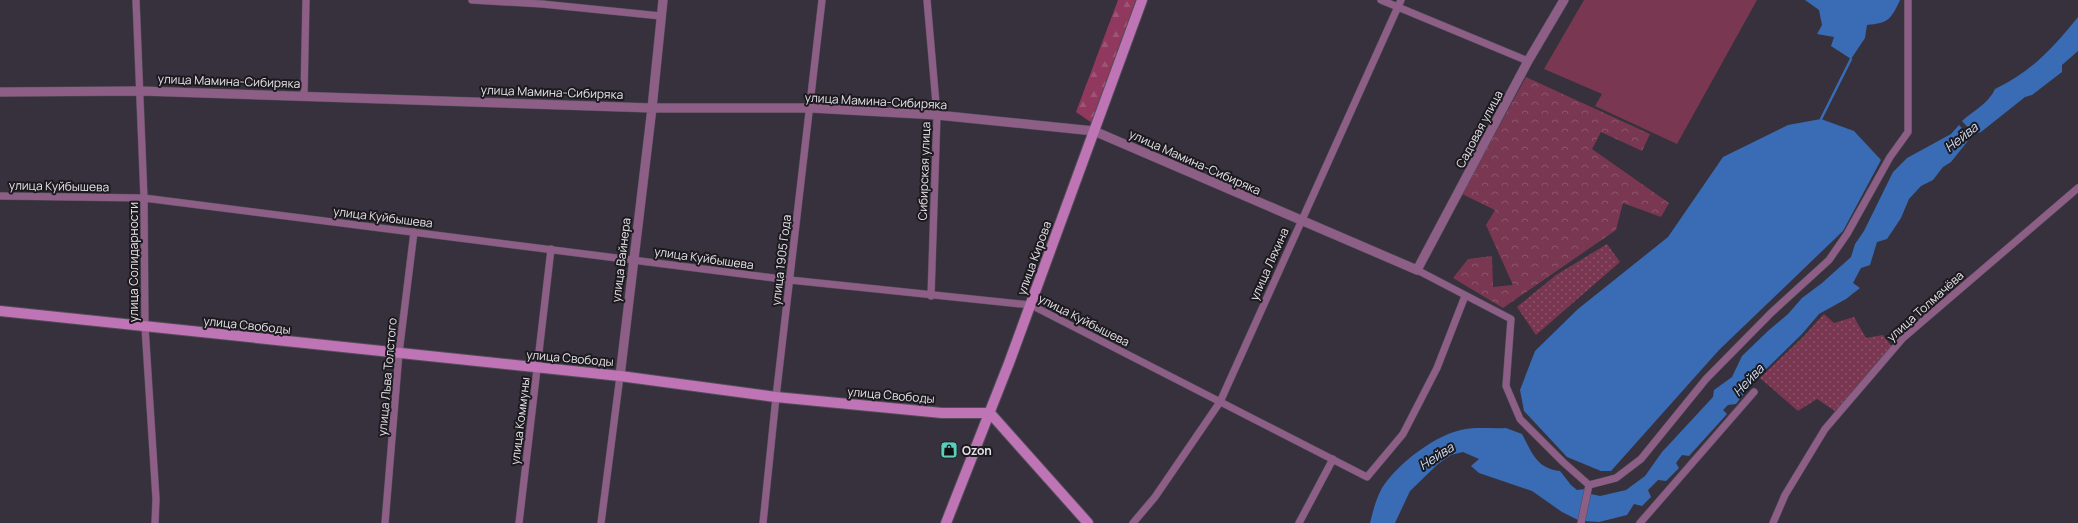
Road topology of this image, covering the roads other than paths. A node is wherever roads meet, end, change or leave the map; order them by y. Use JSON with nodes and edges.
{"nodes":[{"id":1,"x":136,"y":0,"type":"edge"},
{"id":2,"x":306,"y":0,"type":"edge"},
{"id":3,"x":472,"y":0,"type":"edge"},
{"id":4,"x":663,"y":0,"type":"edge"},
{"id":5,"x":822,"y":0,"type":"edge"},
{"id":6,"x":927,"y":0,"type":"edge"},
{"id":7,"x":1142,"y":0,"type":"edge"},
{"id":8,"x":1381,"y":0,"type":"edge"},
{"id":9,"x":1564,"y":0,"type":"edge"},
{"id":10,"x":1908,"y":0,"type":"edge"},
{"id":11,"x":1399,"y":3,"type":"edge"},
{"id":12,"x":661,"y":16,"type":"junction"},
{"id":13,"x":1528,"y":61,"type":"junction"},
{"id":14,"x":141,"y":90,"type":"junction"},
{"id":15,"x":0,"y":92,"type":"edge"},
{"id":16,"x":304,"y":96,"type":"junction"},
{"id":17,"x":652,"y":108,"type":"junction"},
{"id":18,"x":811,"y":108,"type":"junction"},
{"id":19,"x":937,"y":115,"type":"junction"},
{"id":20,"x":1094,"y":131,"type":"junction"},
{"id":21,"x":2078,"y":188,"type":"edge"},
{"id":22,"x":0,"y":196,"type":"edge"},
{"id":23,"x":144,"y":198,"type":"junction"},
{"id":24,"x":1301,"y":221,"type":"junction"},
{"id":25,"x":414,"y":232,"type":"junction"},
{"id":26,"x":551,"y":249,"type":"junction"},
{"id":27,"x":633,"y":259,"type":"junction"},
{"id":28,"x":1417,"y":270,"type":"junction"},
{"id":29,"x":790,"y":280,"type":"junction"},
{"id":30,"x":931,"y":296,"type":"junction"},
{"id":31,"x":1466,"y":296,"type":"junction"},
{"id":32,"x":1031,"y":305,"type":"junction"},
{"id":33,"x":0,"y":311,"type":"edge"},
{"id":34,"x":145,"y":327,"type":"junction"},
{"id":35,"x":399,"y":353,"type":"junction"},
{"id":36,"x":537,"y":368,"type":"junction"},
{"id":37,"x":620,"y":376,"type":"junction"},
{"id":38,"x":1754,"y":392,"type":"dead end"},
{"id":39,"x":776,"y":397,"type":"junction"},
{"id":40,"x":1220,"y":402,"type":"junction"},
{"id":41,"x":990,"y":413,"type":"junction"},
{"id":42,"x":1333,"y":459,"type":"junction"},
{"id":43,"x":1589,"y":485,"type":"junction"},
{"id":44,"x":155,"y":523,"type":"edge"},
{"id":45,"x":385,"y":523,"type":"edge"},
{"id":46,"x":519,"y":523,"type":"edge"},
{"id":47,"x":602,"y":523,"type":"edge"},
{"id":48,"x":763,"y":523,"type":"edge"},
{"id":49,"x":946,"y":523,"type":"edge"},
{"id":50,"x":1088,"y":523,"type":"edge"},
{"id":51,"x":1133,"y":523,"type":"edge"},
{"id":52,"x":1299,"y":523,"type":"edge"},
{"id":53,"x":1581,"y":523,"type":"edge"},
{"id":54,"x":1640,"y":523,"type":"edge"},
{"id":55,"x":1773,"y":523,"type":"edge"}],
"edges":[{"from":1,"to":14,"type":"street","name":"улица Солидарности"},
{"from":2,"to":16,"type":"street"},
{"from":3,"to":12,"type":"street"},
{"from":4,"to":12,"type":"street","name":"улица Вайнера"},
{"from":5,"to":18,"type":"street","name":"улица 1905 Года"},
{"from":6,"to":19,"type":"street","name":"Сибирская улица"},
{"from":7,"to":20,"type":"main road","name":"улица Кирова"},
{"from":8,"to":11,"type":"street"},
{"from":9,"to":13,"type":"street","name":"Садовая улица"},
{"from":10,"to":43,"type":"street"},
{"from":11,"to":13,"type":"street"},
{"from":11,"to":24,"type":"street","name":"улица Ляхина"},
{"from":12,"to":17,"type":"street","name":"улица Вайнера"},
{"from":13,"to":28,"type":"street","name":"Садовая улица"},
{"from":14,"to":15,"type":"street","name":"улица Мамина-Сибиряка"},
{"from":14,"to":16,"type":"street","name":"улица Мамина-Сибиряка"},
{"from":14,"to":23,"type":"street","name":"улица Солидарности"},
{"from":16,"to":17,"type":"street","name":"улица Мамина-Сибиряка"},
{"from":17,"to":18,"type":"street","name":"улица Мамина-Сибиряка"},
{"from":17,"to":27,"type":"street","name":"улица Вайнера"},
{"from":18,"to":19,"type":"street","name":"улица Мамина-Сибиряка"},
{"from":18,"to":29,"type":"street","name":"улица 1905 Года"},
{"from":19,"to":20,"type":"street","name":"улица Мамина-Сибиряка"},
{"from":19,"to":30,"type":"street","name":"Сибирская улица"},
{"from":20,"to":24,"type":"street","name":"улица Мамина-Сибиряка"},
{"from":20,"to":32,"type":"main road","name":"улица Кирова"},
{"from":21,"to":55,"type":"street","name":"улица Толмачёва"},
{"from":22,"to":23,"type":"street","name":"улица Куйбышева"},
{"from":23,"to":25,"type":"street","name":"улица Куйбышева"},
{"from":23,"to":34,"type":"street","name":"улица Солидарности"},
{"from":24,"to":28,"type":"street","name":"улица Мамина-Сибиряка"},
{"from":24,"to":40,"type":"street","name":"улица Ляхина"},
{"from":25,"to":26,"type":"street","name":"улица Куйбышева"},
{"from":25,"to":35,"type":"street","name":"улица Льва Толстого"},
{"from":26,"to":27,"type":"street","name":"улица Куйбышева"},
{"from":26,"to":36,"type":"street","name":"улица Коммуны"},
{"from":27,"to":29,"type":"street","name":"улица Куйбышева"},
{"from":27,"to":37,"type":"street","name":"улица Вайнера"},
{"from":28,"to":31,"type":"street","name":"улица Мамина-Сибиряка"},
{"from":29,"to":30,"type":"street","name":"улица Куйбышева"},
{"from":29,"to":39,"type":"street","name":"улица 1905 Года"},
{"from":30,"to":32,"type":"street","name":"улица Куйбышева"},
{"from":31,"to":42,"type":"street","name":"улица Куйбышева"},
{"from":31,"to":43,"type":"street","name":"улица Мамина-Сибиряка"},
{"from":32,"to":40,"type":"street","name":"улица Куйбышева"},
{"from":32,"to":41,"type":"main road","name":"улица Кирова"},
{"from":33,"to":34,"type":"main road","name":"улица Свободы"},
{"from":34,"to":35,"type":"main road","name":"улица Свободы"},
{"from":34,"to":44,"type":"street","name":"улица Солидарности"},
{"from":35,"to":36,"type":"main road","name":"улица Свободы"},
{"from":35,"to":45,"type":"street","name":"улица Льва Толстого"},
{"from":36,"to":37,"type":"main road","name":"улица Свободы"},
{"from":36,"to":46,"type":"street","name":"улица Коммуны"},
{"from":37,"to":39,"type":"main road","name":"улица Свободы"},
{"from":37,"to":47,"type":"street","name":"улица Вайнера"},
{"from":38,"to":54,"type":"street"},
{"from":39,"to":41,"type":"main road","name":"улица Свободы"},
{"from":39,"to":48,"type":"street","name":"улица 1905 Года"},
{"from":40,"to":42,"type":"street","name":"улица Куйбышева"},
{"from":40,"to":51,"type":"street","name":"улица Ляхина"},
{"from":41,"to":49,"type":"main road","name":"улица Кирова"},
{"from":41,"to":50,"type":"main road"},
{"from":42,"to":52,"type":"street"},
{"from":43,"to":53,"type":"street"}]}
